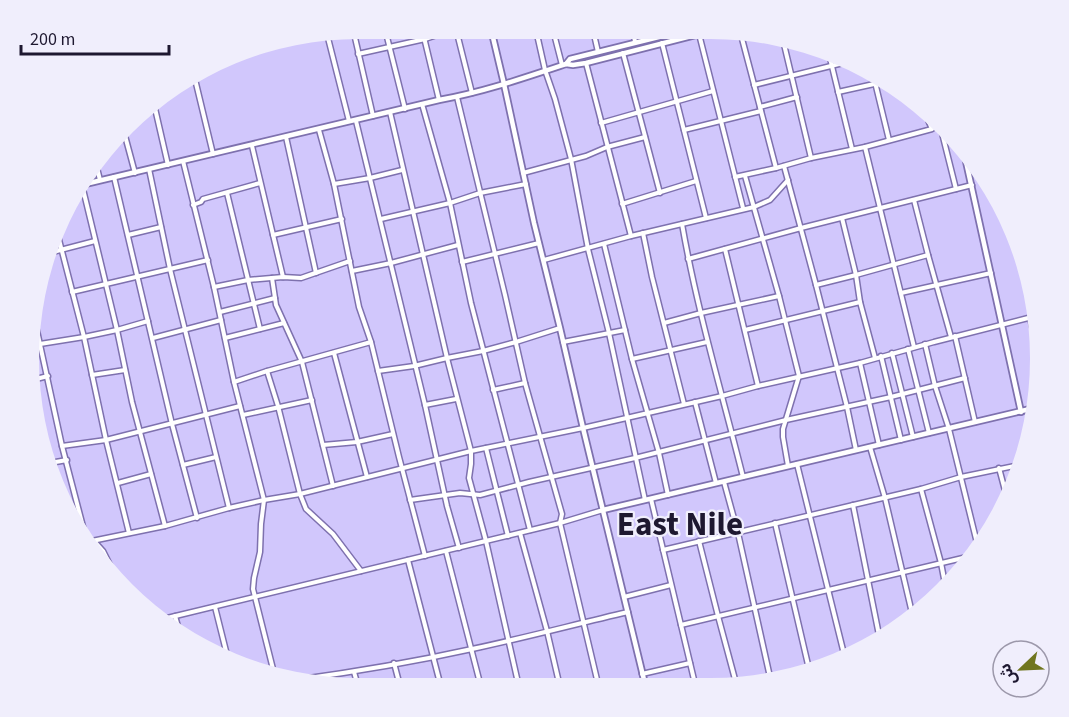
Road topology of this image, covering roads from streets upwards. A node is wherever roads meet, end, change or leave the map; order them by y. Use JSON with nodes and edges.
{"nodes":[{"id":1,"x":354,"y":39,"type":"edge"},
{"id":2,"x":387,"y":39,"type":"edge"},
{"id":3,"x":425,"y":39,"type":"joint"},
{"id":4,"x":458,"y":39,"type":"edge"},
{"id":5,"x":493,"y":39,"type":"edge"},
{"id":6,"x":538,"y":39,"type":"edge"},
{"id":7,"x":556,"y":39,"type":"edge"},
{"id":8,"x":595,"y":39,"type":"edge"},
{"id":9,"x":634,"y":39,"type":"edge"},
{"id":10,"x":646,"y":39,"type":"edge"},
{"id":11,"x":676,"y":39,"type":"edge"},
{"id":12,"x":700,"y":39,"type":"edge"},
{"id":13,"x":329,"y":41,"type":"edge"},
{"id":14,"x":743,"y":41,"type":"edge"},
{"id":15,"x":635,"y":42,"type":"junction"},
{"id":16,"x":662,"y":42,"type":"junction"},
{"id":17,"x":389,"y":48,"type":"junction"},
{"id":18,"x":785,"y":48,"type":"edge"},
{"id":19,"x":598,"y":52,"type":"junction"},
{"id":20,"x":623,"y":53,"type":"junction"},
{"id":21,"x":358,"y":54,"type":"junction"},
{"id":22,"x":830,"y":62,"type":"edge"},
{"id":23,"x":586,"y":63,"type":"junction"},
{"id":24,"x":564,"y":64,"type":"junction"},
{"id":25,"x":836,"y":65,"type":"edge"},
{"id":26,"x":831,"y":66,"type":"junction"},
{"id":27,"x":545,"y":70,"type":"junction"},
{"id":28,"x":792,"y":76,"type":"junction"},
{"id":29,"x":196,"y":84,"type":"edge"},
{"id":30,"x":504,"y":84,"type":"junction"},
{"id":31,"x":874,"y":84,"type":"edge"},
{"id":32,"x":754,"y":85,"type":"junction"},
{"id":33,"x":875,"y":85,"type":"edge"},
{"id":34,"x":713,"y":91,"type":"junction"},
{"id":35,"x":838,"y":92,"type":"junction"},
{"id":36,"x":472,"y":93,"type":"junction"},
{"id":37,"x":457,"y":97,"type":"junction"},
{"id":38,"x":797,"y":97,"type":"junction"},
{"id":39,"x":439,"y":100,"type":"junction"},
{"id":40,"x":677,"y":101,"type":"junction"},
{"id":41,"x":422,"y":104,"type":"junction"},
{"id":42,"x":405,"y":109,"type":"junction"},
{"id":43,"x":761,"y":109,"type":"junction"},
{"id":44,"x":156,"y":112,"type":"edge"},
{"id":45,"x":390,"y":112,"type":"junction"},
{"id":46,"x":639,"y":112,"type":"junction"},
{"id":47,"x":373,"y":117,"type":"junction"},
{"id":48,"x":356,"y":121,"type":"junction"},
{"id":49,"x":349,"y":122,"type":"junction"},
{"id":50,"x":721,"y":122,"type":"junction"},
{"id":51,"x":601,"y":123,"type":"junction"},
{"id":52,"x":932,"y":129,"type":"edge"},
{"id":53,"x":319,"y":130,"type":"junction"},
{"id":54,"x":684,"y":130,"type":"junction"},
{"id":55,"x":286,"y":137,"type":"junction"},
{"id":56,"x":645,"y":137,"type":"junction"},
{"id":57,"x":126,"y":140,"type":"edge"},
{"id":58,"x":889,"y":140,"type":"junction"},
{"id":59,"x":946,"y":143,"type":"edge"},
{"id":60,"x":252,"y":146,"type":"junction"},
{"id":61,"x":607,"y":147,"type":"junction"},
{"id":62,"x":865,"y":147,"type":"junction"},
{"id":63,"x":852,"y":149,"type":"junction"},
{"id":64,"x":213,"y":154,"type":"junction"},
{"id":65,"x":811,"y":158,"type":"junction"},
{"id":66,"x":571,"y":159,"type":"junction"},
{"id":67,"x":183,"y":161,"type":"junction"},
{"id":68,"x":168,"y":165,"type":"junction"},
{"id":69,"x":784,"y":166,"type":"junction"},
{"id":70,"x":776,"y":168,"type":"junction"},
{"id":71,"x":149,"y":169,"type":"junction"},
{"id":72,"x":968,"y":170,"type":"edge"},
{"id":73,"x":402,"y":171,"type":"junction"},
{"id":74,"x":135,"y":172,"type":"junction"},
{"id":75,"x":98,"y":173,"type":"edge"},
{"id":76,"x":523,"y":174,"type":"junction"},
{"id":77,"x":745,"y":176,"type":"junction"},
{"id":78,"x":114,"y":177,"type":"junction"},
{"id":79,"x":735,"y":177,"type":"junction"},
{"id":80,"x":370,"y":178,"type":"junction"},
{"id":81,"x":100,"y":180,"type":"junction"},
{"id":82,"x":788,"y":180,"type":"junction"},
{"id":83,"x":697,"y":181,"type":"junction"},
{"id":84,"x":92,"y":182,"type":"edge"},
{"id":85,"x":260,"y":183,"type":"junction"},
{"id":86,"x":334,"y":184,"type":"junction"},
{"id":87,"x":526,"y":184,"type":"junction"},
{"id":88,"x":972,"y":185,"type":"junction"},
{"id":89,"x":956,"y":189,"type":"junction"},
{"id":90,"x":227,"y":192,"type":"junction"},
{"id":91,"x":480,"y":193,"type":"junction"},
{"id":92,"x":660,"y":193,"type":"junction"},
{"id":93,"x":84,"y":196,"type":"edge"},
{"id":94,"x":914,"y":200,"type":"junction"},
{"id":95,"x":450,"y":203,"type":"junction"},
{"id":96,"x":622,"y":204,"type":"junction"},
{"id":97,"x":193,"y":205,"type":"junction"},
{"id":98,"x":754,"y":207,"type":"junction"},
{"id":99,"x":743,"y":208,"type":"junction"},
{"id":100,"x":880,"y":208,"type":"junction"},
{"id":101,"x":412,"y":211,"type":"junction"},
{"id":102,"x":706,"y":218,"type":"junction"},
{"id":103,"x":842,"y":218,"type":"junction"},
{"id":104,"x":342,"y":219,"type":"junction"},
{"id":105,"x":381,"y":219,"type":"junction"},
{"id":106,"x":682,"y":224,"type":"junction"},
{"id":107,"x":161,"y":227,"type":"junction"},
{"id":108,"x":306,"y":228,"type":"junction"},
{"id":109,"x":801,"y":228,"type":"junction"},
{"id":110,"x":643,"y":233,"type":"junction"},
{"id":111,"x":128,"y":235,"type":"junction"},
{"id":112,"x":273,"y":235,"type":"junction"},
{"id":113,"x":631,"y":236,"type":"junction"},
{"id":114,"x":763,"y":239,"type":"junction"},
{"id":115,"x":95,"y":241,"type":"junction"},
{"id":116,"x":60,"y":243,"type":"edge"},
{"id":117,"x":540,"y":243,"type":"junction"},
{"id":118,"x":458,"y":244,"type":"junction"},
{"id":119,"x":604,"y":244,"type":"junction"},
{"id":120,"x":62,"y":249,"type":"junction"},
{"id":121,"x":588,"y":249,"type":"junction"},
{"id":122,"x":725,"y":249,"type":"junction"},
{"id":123,"x":58,"y":250,"type":"edge"},
{"id":124,"x":424,"y":254,"type":"junction"},
{"id":125,"x":496,"y":254,"type":"junction"},
{"id":126,"x":928,"y":255,"type":"junction"},
{"id":127,"x":688,"y":259,"type":"junction"},
{"id":128,"x":208,"y":260,"type":"junction"},
{"id":129,"x":544,"y":260,"type":"junction"},
{"id":130,"x":350,"y":261,"type":"junction"},
{"id":131,"x":462,"y":262,"type":"junction"},
{"id":132,"x":391,"y":263,"type":"junction"},
{"id":133,"x":894,"y":265,"type":"junction"},
{"id":134,"x":170,"y":269,"type":"junction"},
{"id":135,"x":352,"y":271,"type":"junction"},
{"id":136,"x":316,"y":273,"type":"junction"},
{"id":137,"x":991,"y":273,"type":"junction"},
{"id":138,"x":856,"y":275,"type":"junction"},
{"id":139,"x":138,"y":277,"type":"junction"},
{"id":140,"x":283,"y":277,"type":"junction"},
{"id":141,"x":272,"y":278,"type":"junction"},
{"id":142,"x":248,"y":280,"type":"junction"},
{"id":143,"x":105,"y":285,"type":"junction"},
{"id":144,"x":816,"y":285,"type":"junction"},
{"id":145,"x":937,"y":285,"type":"junction"},
{"id":146,"x":214,"y":287,"type":"junction"},
{"id":147,"x":72,"y":292,"type":"junction"},
{"id":148,"x":901,"y":293,"type":"junction"},
{"id":149,"x":778,"y":296,"type":"junction"},
{"id":150,"x":275,"y":298,"type":"junction"},
{"id":151,"x":860,"y":302,"type":"junction"},
{"id":152,"x":255,"y":303,"type":"junction"},
{"id":153,"x":739,"y":305,"type":"junction"},
{"id":154,"x":220,"y":312,"type":"junction"},
{"id":155,"x":822,"y":312,"type":"junction"},
{"id":156,"x":701,"y":313,"type":"junction"},
{"id":157,"x":1027,"y":318,"type":"edge"},
{"id":158,"x":221,"y":320,"type":"junction"},
{"id":159,"x":784,"y":320,"type":"junction"},
{"id":160,"x":148,"y":321,"type":"junction"},
{"id":161,"x":284,"y":323,"type":"junction"},
{"id":162,"x":664,"y":324,"type":"junction"},
{"id":163,"x":1002,"y":325,"type":"junction"},
{"id":164,"x":561,"y":328,"type":"junction"},
{"id":165,"x":260,"y":329,"type":"junction"},
{"id":166,"x":117,"y":330,"type":"junction"},
{"id":167,"x":186,"y":330,"type":"junction"},
{"id":168,"x":625,"y":330,"type":"junction"},
{"id":169,"x":745,"y":330,"type":"junction"},
{"id":170,"x":609,"y":333,"type":"junction"},
{"id":171,"x":84,"y":337,"type":"junction"},
{"id":172,"x":953,"y":337,"type":"junction"},
{"id":173,"x":152,"y":338,"type":"junction"},
{"id":174,"x":225,"y":338,"type":"junction"},
{"id":175,"x":371,"y":342,"type":"junction"},
{"id":176,"x":516,"y":342,"type":"junction"},
{"id":177,"x":563,"y":342,"type":"junction"},
{"id":178,"x":707,"y":342,"type":"junction"},
{"id":179,"x":40,"y":344,"type":"joint"},
{"id":180,"x":925,"y":344,"type":"junction"},
{"id":181,"x":914,"y":347,"type":"junction"},
{"id":182,"x":908,"y":349,"type":"junction"},
{"id":183,"x":670,"y":350,"type":"junction"},
{"id":184,"x":483,"y":351,"type":"junction"},
{"id":185,"x":334,"y":353,"type":"junction"},
{"id":186,"x":892,"y":353,"type":"junction"},
{"id":187,"x":881,"y":356,"type":"junction"},
{"id":188,"x":447,"y":358,"type":"junction"},
{"id":189,"x":875,"y":358,"type":"junction"},
{"id":190,"x":632,"y":359,"type":"junction"},
{"id":191,"x":302,"y":362,"type":"junction"},
{"id":192,"x":860,"y":363,"type":"junction"},
{"id":193,"x":414,"y":366,"type":"junction"},
{"id":194,"x":837,"y":368,"type":"junction"},
{"id":195,"x":125,"y":370,"type":"junction"},
{"id":196,"x":267,"y":371,"type":"junction"},
{"id":197,"x":378,"y":371,"type":"junction"},
{"id":198,"x":92,"y":375,"type":"junction"},
{"id":199,"x":48,"y":376,"type":"junction"},
{"id":200,"x":799,"y":376,"type":"junction"},
{"id":201,"x":40,"y":378,"type":"edge"},
{"id":202,"x":965,"y":378,"type":"junction"},
{"id":203,"x":234,"y":382,"type":"junction"},
{"id":204,"x":525,"y":383,"type":"junction"},
{"id":205,"x":758,"y":386,"type":"junction"},
{"id":206,"x":935,"y":386,"type":"junction"},
{"id":207,"x":493,"y":390,"type":"junction"},
{"id":208,"x":918,"y":390,"type":"junction"},
{"id":209,"x":902,"y":394,"type":"junction"},
{"id":210,"x":722,"y":396,"type":"junction"},
{"id":211,"x":891,"y":397,"type":"junction"},
{"id":212,"x":456,"y":399,"type":"junction"},
{"id":213,"x":312,"y":400,"type":"junction"},
{"id":214,"x":869,"y":401,"type":"junction"},
{"id":215,"x":695,"y":402,"type":"junction"},
{"id":216,"x":684,"y":404,"type":"junction"},
{"id":217,"x":425,"y":405,"type":"junction"},
{"id":218,"x":240,"y":406,"type":"junction"},
{"id":219,"x":278,"y":406,"type":"junction"},
{"id":220,"x":847,"y":406,"type":"junction"},
{"id":221,"x":1025,"y":411,"type":"edge"},
{"id":222,"x":647,"y":412,"type":"junction"},
{"id":223,"x":1021,"y":412,"type":"junction"},
{"id":224,"x":206,"y":415,"type":"junction"},
{"id":225,"x":243,"y":415,"type":"junction"},
{"id":226,"x":627,"y":417,"type":"junction"},
{"id":227,"x":786,"y":420,"type":"junction"},
{"id":228,"x":975,"y":423,"type":"junction"},
{"id":229,"x":172,"y":424,"type":"junction"},
{"id":230,"x":583,"y":428,"type":"junction"},
{"id":231,"x":949,"y":429,"type":"junction"},
{"id":232,"x":139,"y":432,"type":"junction"},
{"id":233,"x":929,"y":433,"type":"junction"},
{"id":234,"x":393,"y":434,"type":"junction"},
{"id":235,"x":732,"y":434,"type":"junction"},
{"id":236,"x":540,"y":437,"type":"junction"},
{"id":237,"x":913,"y":437,"type":"junction"},
{"id":238,"x":106,"y":440,"type":"junction"},
{"id":239,"x":901,"y":440,"type":"junction"},
{"id":240,"x":705,"y":441,"type":"junction"},
{"id":241,"x":357,"y":442,"type":"junction"},
{"id":242,"x":323,"y":445,"type":"junction"},
{"id":243,"x":507,"y":445,"type":"junction"},
{"id":244,"x":879,"y":445,"type":"junction"},
{"id":245,"x":62,"y":446,"type":"junction"},
{"id":246,"x":870,"y":447,"type":"junction"},
{"id":247,"x":486,"y":448,"type":"junction"},
{"id":248,"x":856,"y":450,"type":"junction"},
{"id":249,"x":471,"y":451,"type":"junction"},
{"id":250,"x":659,"y":453,"type":"junction"},
{"id":251,"x":216,"y":457,"type":"junction"},
{"id":252,"x":635,"y":458,"type":"junction"},
{"id":253,"x":67,"y":460,"type":"junction"},
{"id":254,"x":438,"y":460,"type":"junction"},
{"id":255,"x":56,"y":462,"type":"edge"},
{"id":256,"x":797,"y":464,"type":"junction"},
{"id":257,"x":183,"y":465,"type":"junction"},
{"id":258,"x":788,"y":466,"type":"junction"},
{"id":259,"x":1011,"y":466,"type":"edge"},
{"id":260,"x":593,"y":468,"type":"junction"},
{"id":261,"x":999,"y":468,"type":"junction"},
{"id":262,"x":402,"y":469,"type":"junction"},
{"id":263,"x":152,"y":474,"type":"junction"},
{"id":264,"x":368,"y":477,"type":"junction"},
{"id":265,"x":551,"y":477,"type":"junction"},
{"id":266,"x":743,"y":477,"type":"junction"},
{"id":267,"x":961,"y":477,"type":"junction"},
{"id":268,"x":724,"y":482,"type":"junction"},
{"id":269,"x":118,"y":483,"type":"junction"},
{"id":270,"x":716,"y":483,"type":"junction"},
{"id":271,"x":519,"y":484,"type":"junction"},
{"id":272,"x":333,"y":486,"type":"junction"},
{"id":273,"x":1003,"y":487,"type":"edge"},
{"id":274,"x":921,"y":489,"type":"junction"},
{"id":275,"x":498,"y":490,"type":"junction"},
{"id":276,"x":300,"y":494,"type":"junction"},
{"id":277,"x":445,"y":494,"type":"junction"},
{"id":278,"x":474,"y":495,"type":"junction"},
{"id":279,"x":668,"y":495,"type":"junction"},
{"id":280,"x":885,"y":498,"type":"junction"},
{"id":281,"x":264,"y":500,"type":"junction"},
{"id":282,"x":410,"y":500,"type":"junction"},
{"id":283,"x":648,"y":500,"type":"junction"},
{"id":284,"x":853,"y":505,"type":"junction"},
{"id":285,"x":229,"y":508,"type":"junction"},
{"id":286,"x":603,"y":510,"type":"junction"},
{"id":287,"x":809,"y":514,"type":"junction"},
{"id":288,"x":80,"y":515,"type":"edge"},
{"id":289,"x":197,"y":518,"type":"junction"},
{"id":290,"x":560,"y":523,"type":"junction"},
{"id":291,"x":776,"y":523,"type":"junction"},
{"id":292,"x":165,"y":526,"type":"junction"},
{"id":293,"x":530,"y":530,"type":"junction"},
{"id":294,"x":129,"y":533,"type":"junction"},
{"id":295,"x":520,"y":533,"type":"junction"},
{"id":296,"x":738,"y":533,"type":"junction"},
{"id":297,"x":508,"y":536,"type":"junction"},
{"id":298,"x":975,"y":537,"type":"edge"},
{"id":299,"x":96,"y":541,"type":"edge"},
{"id":300,"x":486,"y":541,"type":"junction"},
{"id":301,"x":699,"y":541,"type":"junction"},
{"id":302,"x":459,"y":548,"type":"junction"},
{"id":303,"x":663,"y":550,"type":"junction"},
{"id":304,"x":446,"y":551,"type":"junction"},
{"id":305,"x":425,"y":556,"type":"junction"},
{"id":306,"x":959,"y":559,"type":"edge"},
{"id":307,"x":408,"y":560,"type":"junction"},
{"id":308,"x":941,"y":563,"type":"junction"},
{"id":309,"x":361,"y":571,"type":"junction"},
{"id":310,"x":901,"y":572,"type":"junction"},
{"id":311,"x":944,"y":576,"type":"edge"},
{"id":312,"x":868,"y":580,"type":"junction"},
{"id":313,"x":671,"y":585,"type":"junction"},
{"id":314,"x":828,"y":589,"type":"junction"},
{"id":315,"x":255,"y":597,"type":"junction"},
{"id":316,"x":624,"y":597,"type":"junction"},
{"id":317,"x":792,"y":598,"type":"junction"},
{"id":318,"x":215,"y":607,"type":"junction"},
{"id":319,"x":754,"y":607,"type":"junction"},
{"id":320,"x":911,"y":608,"type":"edge"},
{"id":321,"x":628,"y":612,"type":"junction"},
{"id":322,"x":175,"y":616,"type":"junction"},
{"id":323,"x":718,"y":616,"type":"junction"},
{"id":324,"x":171,"y":617,"type":"edge"},
{"id":325,"x":176,"y":620,"type":"edge"},
{"id":326,"x":583,"y":623,"type":"junction"},
{"id":327,"x":681,"y":625,"type":"junction"},
{"id":328,"x":878,"y":630,"type":"edge"},
{"id":329,"x":547,"y":631,"type":"junction"},
{"id":330,"x":507,"y":640,"type":"junction"},
{"id":331,"x":226,"y":649,"type":"edge"},
{"id":332,"x":472,"y":649,"type":"junction"},
{"id":333,"x":843,"y":649,"type":"edge"},
{"id":334,"x":434,"y":657,"type":"junction"},
{"id":335,"x":394,"y":663,"type":"junction"},
{"id":336,"x":690,"y":663,"type":"junction"},
{"id":337,"x":807,"y":663,"type":"edge"},
{"id":338,"x":272,"y":666,"type":"edge"},
{"id":339,"x":354,"y":672,"type":"junction"},
{"id":340,"x":769,"y":673,"type":"edge"},
{"id":341,"x":642,"y":674,"type":"junction"},
{"id":342,"x":326,"y":676,"type":"edge"},
{"id":343,"x":734,"y":677,"type":"edge"},
{"id":344,"x":356,"y":678,"type":"edge"},
{"id":345,"x":398,"y":678,"type":"edge"},
{"id":346,"x":439,"y":678,"type":"edge"},
{"id":347,"x":479,"y":678,"type":"edge"},
{"id":348,"x":517,"y":678,"type":"edge"},
{"id":349,"x":558,"y":678,"type":"edge"},
{"id":350,"x":597,"y":678,"type":"edge"},
{"id":351,"x":643,"y":678,"type":"edge"},
{"id":352,"x":694,"y":678,"type":"edge"}],
"edges":[{"from":1,"to":21,"type":"street"},
{"from":2,"to":17,"type":"street"},
{"from":3,"to":17,"type":"street"},
{"from":3,"to":39,"type":"street"},
{"from":4,"to":36,"type":"street"},
{"from":5,"to":30,"type":"street"},
{"from":6,"to":27,"type":"street"},
{"from":7,"to":24,"type":"street"},
{"from":8,"to":19,"type":"street"},
{"from":9,"to":15,"type":"street"},
{"from":10,"to":15,"type":"street"},
{"from":11,"to":16,"type":"street"},
{"from":12,"to":34,"type":"street"},
{"from":13,"to":49,"type":"street"},
{"from":14,"to":32,"type":"street"},
{"from":15,"to":19,"type":"street"},
{"from":16,"to":20,"type":"street"},
{"from":16,"to":40,"type":"street"},
{"from":17,"to":21,"type":"street"},
{"from":17,"to":42,"type":"street"},
{"from":18,"to":28,"type":"street"},
{"from":19,"to":24,"type":"street"},
{"from":20,"to":23,"type":"street"},
{"from":20,"to":46,"type":"street"},
{"from":21,"to":47,"type":"street"},
{"from":22,"to":26,"type":"street"},
{"from":23,"to":24,"type":"street"},
{"from":23,"to":51,"type":"street"},
{"from":24,"to":27,"type":"street"},
{"from":25,"to":26,"type":"street"},
{"from":26,"to":28,"type":"street"},
{"from":26,"to":35,"type":"street"},
{"from":27,"to":30,"type":"street"},
{"from":27,"to":66,"type":"street"},
{"from":28,"to":32,"type":"street"},
{"from":28,"to":38,"type":"street"},
{"from":29,"to":64,"type":"street"},
{"from":30,"to":36,"type":"street"},
{"from":30,"to":76,"type":"street"},
{"from":31,"to":35,"type":"street"},
{"from":32,"to":43,"type":"street"},
{"from":33,"to":58,"type":"street"},
{"from":34,"to":40,"type":"street"},
{"from":34,"to":50,"type":"street"},
{"from":35,"to":63,"type":"street"},
{"from":36,"to":37,"type":"street"},
{"from":37,"to":39,"type":"street"},
{"from":37,"to":91,"type":"street"},
{"from":38,"to":43,"type":"street"},
{"from":38,"to":65,"type":"street"},
{"from":39,"to":41,"type":"street"},
{"from":40,"to":46,"type":"street"},
{"from":40,"to":54,"type":"street"},
{"from":41,"to":42,"type":"street"},
{"from":41,"to":95,"type":"street"},
{"from":42,"to":45,"type":"street"},
{"from":43,"to":50,"type":"street"},
{"from":43,"to":70,"type":"street"},
{"from":44,"to":68,"type":"street"},
{"from":45,"to":47,"type":"street"},
{"from":45,"to":73,"type":"street"},
{"from":46,"to":51,"type":"street"},
{"from":46,"to":56,"type":"street"},
{"from":47,"to":48,"type":"street"},
{"from":48,"to":49,"type":"street"},
{"from":48,"to":80,"type":"street"},
{"from":49,"to":53,"type":"street"},
{"from":50,"to":54,"type":"street"},
{"from":50,"to":79,"type":"street"},
{"from":51,"to":61,"type":"street"},
{"from":52,"to":58,"type":"street"},
{"from":53,"to":55,"type":"street"},
{"from":53,"to":86,"type":"street"},
{"from":54,"to":83,"type":"street"},
{"from":55,"to":60,"type":"street"},
{"from":55,"to":108,"type":"street"},
{"from":56,"to":61,"type":"street"},
{"from":56,"to":92,"type":"street"},
{"from":57,"to":74,"type":"street"},
{"from":58,"to":62,"type":"street"},
{"from":59,"to":89,"type":"street"},
{"from":60,"to":64,"type":"street"},
{"from":60,"to":85,"type":"street"},
{"from":61,"to":66,"type":"street"},
{"from":61,"to":96,"type":"street"},
{"from":62,"to":63,"type":"street"},
{"from":62,"to":100,"type":"street"},
{"from":63,"to":65,"type":"street"},
{"from":64,"to":67,"type":"street"},
{"from":65,"to":69,"type":"street"},
{"from":66,"to":76,"type":"street"},
{"from":66,"to":121,"type":"street"},
{"from":67,"to":68,"type":"street"},
{"from":67,"to":97,"type":"street"},
{"from":68,"to":71,"type":"street"},
{"from":69,"to":70,"type":"street"},
{"from":69,"to":82,"type":"street"},
{"from":70,"to":77,"type":"street"},
{"from":71,"to":74,"type":"street"},
{"from":71,"to":107,"type":"street"},
{"from":72,"to":88,"type":"street"},
{"from":73,"to":80,"type":"street"},
{"from":73,"to":101,"type":"street"},
{"from":74,"to":78,"type":"street"},
{"from":75,"to":81,"type":"street"},
{"from":76,"to":87,"type":"street"},
{"from":77,"to":79,"type":"street"},
{"from":77,"to":98,"type":"street"},
{"from":78,"to":81,"type":"street"},
{"from":78,"to":111,"type":"street"},
{"from":79,"to":99,"type":"street"},
{"from":80,"to":86,"type":"street"},
{"from":80,"to":105,"type":"street"},
{"from":81,"to":84,"type":"street"},
{"from":82,"to":98,"type":"street"},
{"from":82,"to":109,"type":"street"},
{"from":83,"to":92,"type":"street"},
{"from":83,"to":102,"type":"street"},
{"from":85,"to":90,"type":"street"},
{"from":85,"to":112,"type":"street"},
{"from":86,"to":104,"type":"street"},
{"from":87,"to":91,"type":"street"},
{"from":87,"to":117,"type":"street"},
{"from":88,"to":89,"type":"street"},
{"from":88,"to":137,"type":"street"},
{"from":89,"to":94,"type":"street"},
{"from":90,"to":97,"type":"street"},
{"from":90,"to":142,"type":"street"},
{"from":91,"to":95,"type":"street"},
{"from":91,"to":125,"type":"street"},
{"from":92,"to":96,"type":"street"},
{"from":93,"to":115,"type":"street"},
{"from":94,"to":100,"type":"street"},
{"from":94,"to":126,"type":"street"},
{"from":95,"to":101,"type":"street"},
{"from":95,"to":118,"type":"street"},
{"from":96,"to":113,"type":"street"},
{"from":97,"to":128,"type":"street"},
{"from":98,"to":99,"type":"street"},
{"from":98,"to":114,"type":"street"},
{"from":99,"to":102,"type":"street"},
{"from":100,"to":103,"type":"street"},
{"from":100,"to":133,"type":"street"},
{"from":101,"to":105,"type":"street"},
{"from":101,"to":124,"type":"street"},
{"from":102,"to":106,"type":"street"},
{"from":103,"to":109,"type":"street"},
{"from":103,"to":138,"type":"street"},
{"from":104,"to":108,"type":"street"},
{"from":104,"to":130,"type":"street"},
{"from":105,"to":132,"type":"street"},
{"from":106,"to":110,"type":"street"},
{"from":106,"to":127,"type":"street"},
{"from":107,"to":111,"type":"street"},
{"from":107,"to":134,"type":"street"},
{"from":108,"to":112,"type":"street"},
{"from":108,"to":136,"type":"street"},
{"from":109,"to":114,"type":"street"},
{"from":109,"to":144,"type":"street"},
{"from":110,"to":113,"type":"street"},
{"from":110,"to":162,"type":"street"},
{"from":111,"to":139,"type":"street"},
{"from":112,"to":140,"type":"street"},
{"from":113,"to":119,"type":"street"},
{"from":114,"to":122,"type":"street"},
{"from":114,"to":149,"type":"street"},
{"from":115,"to":120,"type":"street"},
{"from":115,"to":143,"type":"street"},
{"from":116,"to":120,"type":"street"},
{"from":117,"to":125,"type":"street"},
{"from":117,"to":129,"type":"street"},
{"from":118,"to":124,"type":"street"},
{"from":118,"to":131,"type":"street"},
{"from":119,"to":121,"type":"street"},
{"from":119,"to":168,"type":"street"},
{"from":120,"to":123,"type":"street"},
{"from":120,"to":147,"type":"street"},
{"from":121,"to":129,"type":"street"},
{"from":121,"to":170,"type":"street"},
{"from":122,"to":127,"type":"street"},
{"from":122,"to":153,"type":"street"},
{"from":124,"to":132,"type":"street"},
{"from":124,"to":188,"type":"street"},
{"from":125,"to":131,"type":"street"},
{"from":125,"to":176,"type":"street"},
{"from":126,"to":133,"type":"street"},
{"from":126,"to":145,"type":"street"},
{"from":127,"to":156,"type":"street"},
{"from":128,"to":134,"type":"street"},
{"from":128,"to":146,"type":"street"},
{"from":129,"to":164,"type":"street"},
{"from":130,"to":135,"type":"street"},
{"from":130,"to":136,"type":"street"},
{"from":131,"to":184,"type":"street"},
{"from":132,"to":135,"type":"street"},
{"from":132,"to":193,"type":"street"},
{"from":133,"to":138,"type":"street"},
{"from":133,"to":148,"type":"street"},
{"from":134,"to":139,"type":"street"},
{"from":134,"to":167,"type":"street"},
{"from":135,"to":175,"type":"street"},
{"from":136,"to":140,"type":"street"},
{"from":137,"to":145,"type":"street"},
{"from":137,"to":163,"type":"street"},
{"from":138,"to":144,"type":"street"},
{"from":138,"to":151,"type":"street"},
{"from":139,"to":143,"type":"street"},
{"from":139,"to":160,"type":"street"},
{"from":140,"to":141,"type":"street"},
{"from":141,"to":142,"type":"street"},
{"from":141,"to":150,"type":"street"},
{"from":142,"to":146,"type":"street"},
{"from":142,"to":152,"type":"street"},
{"from":143,"to":147,"type":"street"},
{"from":143,"to":166,"type":"street"},
{"from":144,"to":155,"type":"street"},
{"from":145,"to":148,"type":"street"},
{"from":145,"to":172,"type":"street"},
{"from":146,"to":154,"type":"street"},
{"from":147,"to":171,"type":"street"},
{"from":148,"to":181,"type":"street"},
{"from":149,"to":153,"type":"street"},
{"from":149,"to":159,"type":"street"},
{"from":150,"to":152,"type":"street"},
{"from":150,"to":161,"type":"street"},
{"from":151,"to":155,"type":"street"},
{"from":151,"to":189,"type":"street"},
{"from":152,"to":154,"type":"street"},
{"from":152,"to":165,"type":"street"},
{"from":153,"to":156,"type":"street"},
{"from":153,"to":169,"type":"street"},
{"from":154,"to":158,"type":"street"},
{"from":155,"to":159,"type":"street"},
{"from":155,"to":194,"type":"street"},
{"from":156,"to":162,"type":"street"},
{"from":156,"to":178,"type":"street"},
{"from":157,"to":163,"type":"street"},
{"from":158,"to":167,"type":"street"},
{"from":158,"to":174,"type":"street"},
{"from":159,"to":169,"type":"street"},
{"from":159,"to":200,"type":"street"},
{"from":160,"to":166,"type":"street"},
{"from":160,"to":173,"type":"street"},
{"from":161,"to":165,"type":"street"},
{"from":161,"to":191,"type":"street"},
{"from":162,"to":183,"type":"street"},
{"from":163,"to":172,"type":"street"},
{"from":163,"to":223,"type":"street"},
{"from":164,"to":176,"type":"street"},
{"from":164,"to":177,"type":"street"},
{"from":165,"to":174,"type":"street"},
{"from":166,"to":171,"type":"street"},
{"from":166,"to":195,"type":"street"},
{"from":167,"to":173,"type":"street"},
{"from":167,"to":224,"type":"street"},
{"from":168,"to":170,"type":"street"},
{"from":168,"to":190,"type":"street"},
{"from":169,"to":205,"type":"street"},
{"from":170,"to":177,"type":"street"},
{"from":170,"to":226,"type":"street"},
{"from":171,"to":179,"type":"street"},
{"from":171,"to":198,"type":"street"},
{"from":172,"to":180,"type":"street"},
{"from":172,"to":202,"type":"street"},
{"from":173,"to":229,"type":"street"},
{"from":174,"to":203,"type":"street"},
{"from":175,"to":185,"type":"street"},
{"from":175,"to":197,"type":"street"},
{"from":176,"to":184,"type":"street"},
{"from":176,"to":204,"type":"street"},
{"from":177,"to":230,"type":"street"},
{"from":178,"to":183,"type":"street"},
{"from":178,"to":210,"type":"street"},
{"from":179,"to":199,"type":"street"},
{"from":180,"to":181,"type":"street"},
{"from":180,"to":206,"type":"street"},
{"from":181,"to":182,"type":"street"},
{"from":182,"to":186,"type":"street"},
{"from":182,"to":208,"type":"street"},
{"from":183,"to":190,"type":"street"},
{"from":183,"to":216,"type":"street"},
{"from":184,"to":188,"type":"street"},
{"from":184,"to":207,"type":"street"},
{"from":185,"to":191,"type":"street"},
{"from":185,"to":241,"type":"street"},
{"from":186,"to":187,"type":"street"},
{"from":186,"to":209,"type":"street"},
{"from":187,"to":189,"type":"street"},
{"from":187,"to":211,"type":"street"},
{"from":188,"to":193,"type":"street"},
{"from":188,"to":212,"type":"street"},
{"from":189,"to":192,"type":"street"},
{"from":190,"to":222,"type":"street"},
{"from":191,"to":196,"type":"street"},
{"from":191,"to":213,"type":"street"},
{"from":192,"to":194,"type":"street"},
{"from":192,"to":214,"type":"street"},
{"from":193,"to":197,"type":"street"},
{"from":193,"to":217,"type":"street"},
{"from":194,"to":200,"type":"street"},
{"from":194,"to":220,"type":"street"},
{"from":195,"to":198,"type":"street"},
{"from":195,"to":232,"type":"street"},
{"from":196,"to":203,"type":"street"},
{"from":196,"to":219,"type":"street"},
{"from":197,"to":234,"type":"street"},
{"from":198,"to":238,"type":"street"},
{"from":199,"to":201,"type":"street"},
{"from":199,"to":245,"type":"street"},
{"from":200,"to":205,"type":"street"},
{"from":200,"to":227,"type":"street"},
{"from":202,"to":206,"type":"street"},
{"from":202,"to":228,"type":"street"},
{"from":203,"to":218,"type":"street"},
{"from":204,"to":207,"type":"street"},
{"from":204,"to":236,"type":"street"},
{"from":205,"to":210,"type":"street"},
{"from":206,"to":208,"type":"street"},
{"from":206,"to":231,"type":"street"},
{"from":207,"to":243,"type":"street"},
{"from":208,"to":209,"type":"street"},
{"from":208,"to":233,"type":"street"},
{"from":209,"to":211,"type":"street"},
{"from":209,"to":237,"type":"street"},
{"from":210,"to":215,"type":"street"},
{"from":210,"to":235,"type":"street"},
{"from":211,"to":214,"type":"street"},
{"from":211,"to":239,"type":"street"},
{"from":212,"to":217,"type":"street"},
{"from":212,"to":249,"type":"street"},
{"from":213,"to":219,"type":"street"},
{"from":213,"to":242,"type":"street"},
{"from":214,"to":220,"type":"street"},
{"from":214,"to":244,"type":"street"},
{"from":215,"to":216,"type":"street"},
{"from":215,"to":240,"type":"street"},
{"from":216,"to":222,"type":"street"},
{"from":217,"to":254,"type":"street"},
{"from":218,"to":224,"type":"street"},
{"from":218,"to":225,"type":"street"},
{"from":219,"to":225,"type":"street"},
{"from":219,"to":276,"type":"street"},
{"from":220,"to":227,"type":"street"},
{"from":220,"to":248,"type":"street"},
{"from":221,"to":223,"type":"street"},
{"from":222,"to":226,"type":"street"},
{"from":222,"to":250,"type":"street"},
{"from":223,"to":228,"type":"street"},
{"from":224,"to":229,"type":"street"},
{"from":224,"to":251,"type":"street"},
{"from":225,"to":281,"type":"street"},
{"from":226,"to":230,"type":"street"},
{"from":226,"to":252,"type":"street"},
{"from":227,"to":235,"type":"street"},
{"from":227,"to":258,"type":"street"},
{"from":228,"to":231,"type":"street"},
{"from":229,"to":232,"type":"street"},
{"from":229,"to":257,"type":"street"},
{"from":230,"to":236,"type":"street"},
{"from":230,"to":260,"type":"street"},
{"from":231,"to":233,"type":"street"},
{"from":231,"to":267,"type":"street"},
{"from":232,"to":238,"type":"street"},
{"from":232,"to":263,"type":"street"},
{"from":233,"to":237,"type":"street"},
{"from":234,"to":241,"type":"street"},
{"from":234,"to":262,"type":"street"},
{"from":235,"to":240,"type":"street"},
{"from":235,"to":266,"type":"street"},
{"from":236,"to":243,"type":"street"},
{"from":236,"to":265,"type":"street"},
{"from":237,"to":239,"type":"street"},
{"from":238,"to":245,"type":"street"},
{"from":238,"to":269,"type":"street"},
{"from":239,"to":244,"type":"street"},
{"from":240,"to":250,"type":"street"},
{"from":240,"to":270,"type":"street"},
{"from":241,"to":242,"type":"street"},
{"from":241,"to":264,"type":"street"},
{"from":242,"to":272,"type":"street"},
{"from":243,"to":247,"type":"street"},
{"from":243,"to":271,"type":"street"},
{"from":244,"to":246,"type":"street"},
{"from":245,"to":253,"type":"street"},
{"from":246,"to":248,"type":"street"},
{"from":246,"to":280,"type":"street"},
{"from":247,"to":249,"type":"street"},
{"from":247,"to":275,"type":"street"},
{"from":248,"to":256,"type":"street"},
{"from":249,"to":254,"type":"street"},
{"from":249,"to":278,"type":"street"},
{"from":250,"to":252,"type":"street"},
{"from":250,"to":279,"type":"street"},
{"from":251,"to":257,"type":"street"},
{"from":251,"to":285,"type":"street"},
{"from":252,"to":260,"type":"street"},
{"from":252,"to":283,"type":"street"},
{"from":253,"to":255,"type":"street"},
{"from":253,"to":288,"type":"street"},
{"from":254,"to":262,"type":"street"},
{"from":254,"to":277,"type":"street"},
{"from":256,"to":258,"type":"street"},
{"from":256,"to":287,"type":"street"},
{"from":257,"to":289,"type":"street"},
{"from":258,"to":266,"type":"street"},
{"from":259,"to":261,"type":"street"},
{"from":260,"to":265,"type":"street"},
{"from":260,"to":286,"type":"street"},
{"from":261,"to":267,"type":"street"},
{"from":261,"to":273,"type":"street"},
{"from":262,"to":264,"type":"street"},
{"from":262,"to":282,"type":"street"},
{"from":263,"to":269,"type":"street"},
{"from":263,"to":292,"type":"street"},
{"from":264,"to":272,"type":"street"},
{"from":265,"to":271,"type":"street"},
{"from":265,"to":290,"type":"street"},
{"from":266,"to":268,"type":"street"},
{"from":267,"to":274,"type":"street"},
{"from":267,"to":298,"type":"street"},
{"from":268,"to":270,"type":"street"},
{"from":268,"to":296,"type":"street"},
{"from":269,"to":294,"type":"street"},
{"from":270,"to":279,"type":"street"},
{"from":271,"to":275,"type":"street"},
{"from":271,"to":293,"type":"street"},
{"from":272,"to":276,"type":"street"},
{"from":274,"to":280,"type":"street"},
{"from":274,"to":308,"type":"street"},
{"from":275,"to":278,"type":"street"},
{"from":275,"to":297,"type":"street"},
{"from":276,"to":281,"type":"street"},
{"from":276,"to":309,"type":"street"},
{"from":277,"to":278,"type":"street"},
{"from":277,"to":282,"type":"street"},
{"from":277,"to":302,"type":"street"},
{"from":278,"to":300,"type":"street"},
{"from":279,"to":283,"type":"street"},
{"from":280,"to":284,"type":"street"},
{"from":280,"to":310,"type":"street"},
{"from":281,"to":285,"type":"street"},
{"from":281,"to":315,"type":"street"},
{"from":282,"to":305,"type":"street"},
{"from":283,"to":286,"type":"street"},
{"from":283,"to":303,"type":"street"},
{"from":284,"to":287,"type":"street"},
{"from":284,"to":312,"type":"street"},
{"from":285,"to":289,"type":"street"},
{"from":286,"to":290,"type":"street"},
{"from":286,"to":316,"type":"street"},
{"from":287,"to":291,"type":"street"},
{"from":287,"to":314,"type":"street"},
{"from":289,"to":292,"type":"street"},
{"from":290,"to":293,"type":"street"},
{"from":290,"to":326,"type":"street"},
{"from":291,"to":296,"type":"street"},
{"from":291,"to":317,"type":"street"},
{"from":292,"to":294,"type":"street"},
{"from":293,"to":295,"type":"street"},
{"from":294,"to":299,"type":"street"},
{"from":295,"to":297,"type":"street"},
{"from":295,"to":329,"type":"street"},
{"from":296,"to":301,"type":"street"},
{"from":296,"to":319,"type":"street"},
{"from":297,"to":300,"type":"street"},
{"from":300,"to":302,"type":"street"},
{"from":300,"to":330,"type":"street"},
{"from":301,"to":303,"type":"street"},
{"from":301,"to":323,"type":"street"},
{"from":302,"to":304,"type":"street"},
{"from":303,"to":313,"type":"street"},
{"from":304,"to":305,"type":"street"},
{"from":304,"to":332,"type":"street"},
{"from":305,"to":307,"type":"street"},
{"from":306,"to":308,"type":"street"},
{"from":307,"to":309,"type":"street"},
{"from":307,"to":334,"type":"street"},
{"from":308,"to":310,"type":"street"},
{"from":308,"to":311,"type":"street"},
{"from":309,"to":315,"type":"street"},
{"from":310,"to":312,"type":"street"},
{"from":310,"to":320,"type":"street"},
{"from":312,"to":314,"type":"street"},
{"from":312,"to":328,"type":"street"},
{"from":313,"to":316,"type":"street"},
{"from":313,"to":327,"type":"street"},
{"from":314,"to":317,"type":"street"},
{"from":314,"to":333,"type":"street"},
{"from":315,"to":318,"type":"street"},
{"from":315,"to":338,"type":"street"},
{"from":316,"to":321,"type":"street"},
{"from":317,"to":319,"type":"street"},
{"from":317,"to":337,"type":"street"},
{"from":318,"to":322,"type":"street"},
{"from":318,"to":331,"type":"street"},
{"from":319,"to":323,"type":"street"},
{"from":319,"to":340,"type":"street"},
{"from":321,"to":326,"type":"street"},
{"from":321,"to":341,"type":"street"},
{"from":322,"to":324,"type":"street"},
{"from":322,"to":325,"type":"street"},
{"from":323,"to":327,"type":"street"},
{"from":323,"to":343,"type":"street"},
{"from":326,"to":329,"type":"street"},
{"from":326,"to":350,"type":"street"},
{"from":327,"to":336,"type":"street"},
{"from":329,"to":330,"type":"street"},
{"from":329,"to":349,"type":"street"},
{"from":330,"to":332,"type":"street"},
{"from":330,"to":348,"type":"street"},
{"from":332,"to":334,"type":"street"},
{"from":332,"to":347,"type":"street"},
{"from":334,"to":335,"type":"street"},
{"from":334,"to":346,"type":"street"},
{"from":335,"to":339,"type":"street"},
{"from":335,"to":345,"type":"street"},
{"from":336,"to":341,"type":"street"},
{"from":336,"to":352,"type":"street"},
{"from":339,"to":342,"type":"street"},
{"from":339,"to":344,"type":"street"},
{"from":341,"to":351,"type":"street"}]}
